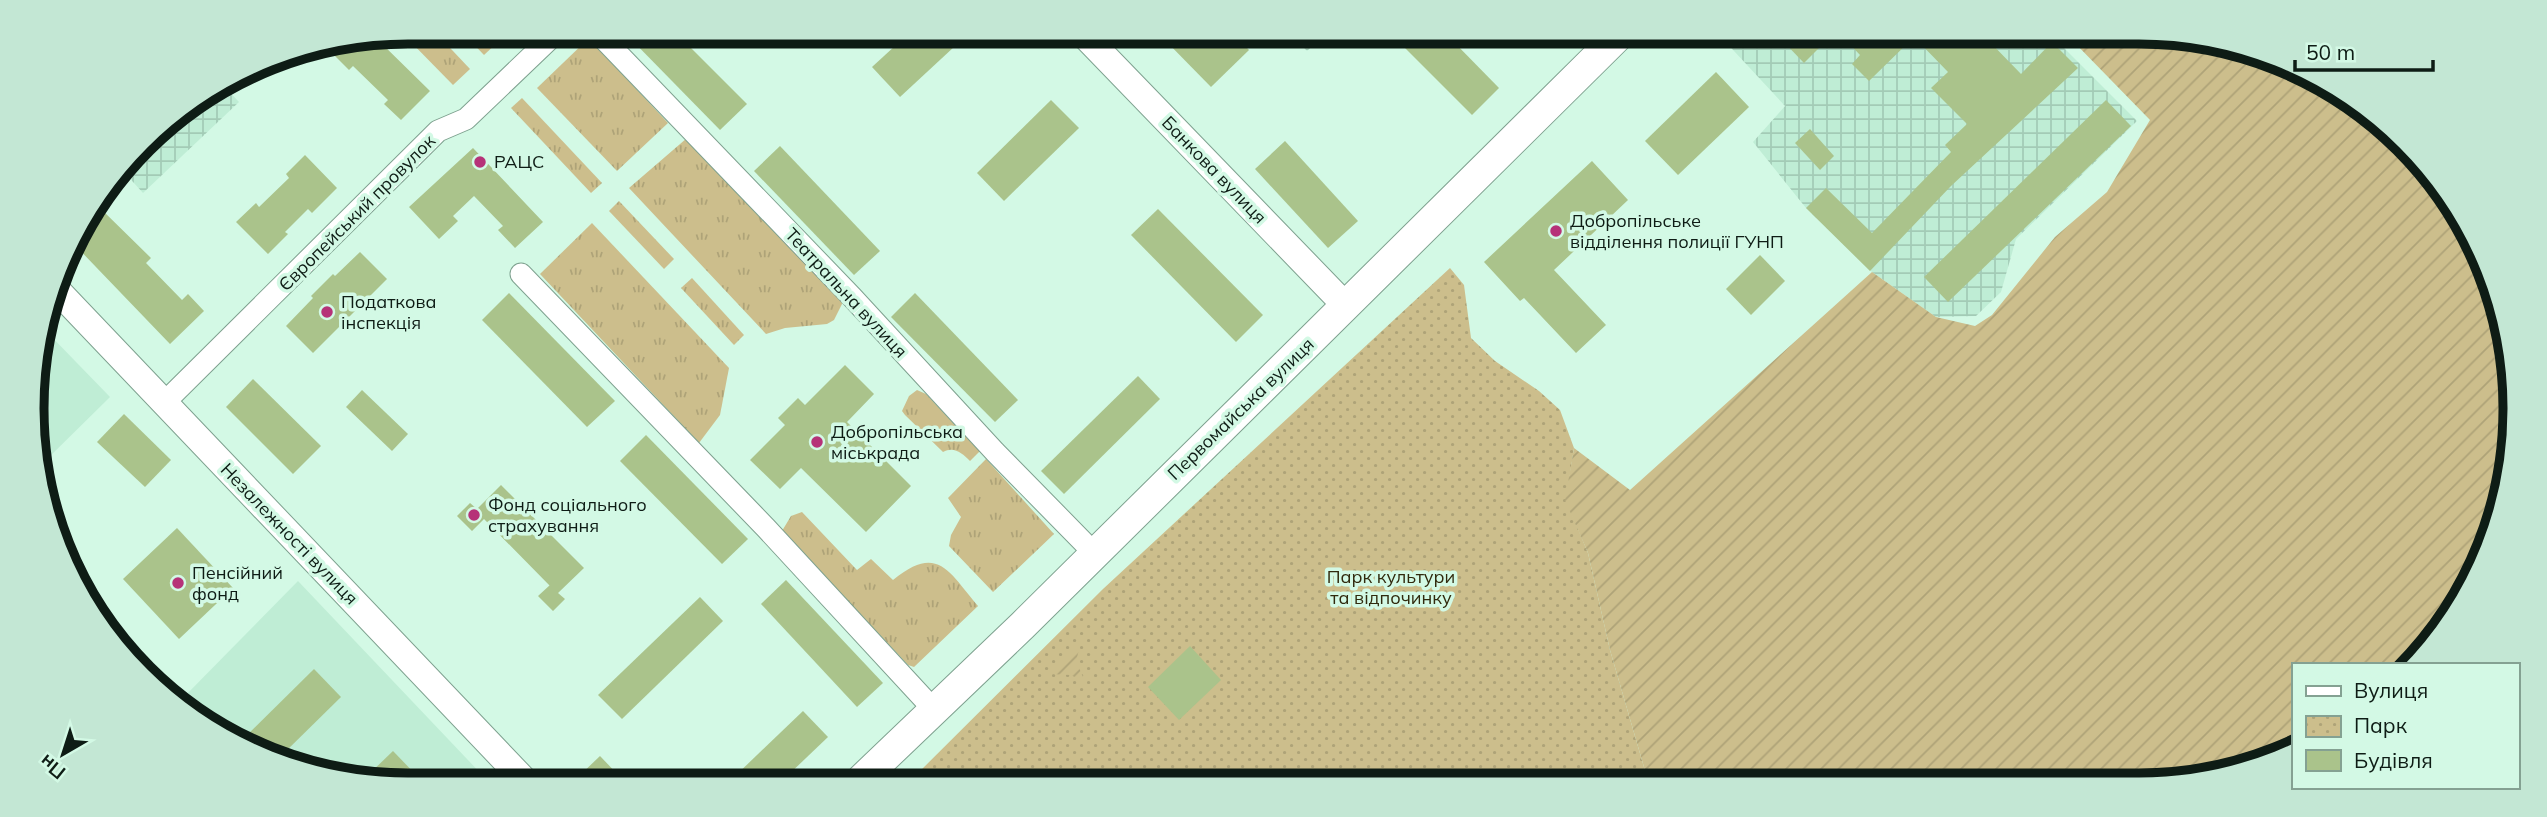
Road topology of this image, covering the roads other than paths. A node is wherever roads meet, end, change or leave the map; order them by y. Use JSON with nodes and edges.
{"nodes":[{"id":1,"x":544,"y":44,"type":"edge"},
{"id":2,"x":608,"y":44,"type":"edge"},
{"id":3,"x":1093,"y":44,"type":"edge"},
{"id":4,"x":1610,"y":44,"type":"edge"},
{"id":5,"x":521,"y":274,"type":"dead end"},
{"id":6,"x":62,"y":295,"type":"edge"},
{"id":7,"x":1346,"y":306,"type":"junction"},
{"id":8,"x":164,"y":403,"type":"junction"},
{"id":9,"x":1094,"y":553,"type":"junction"},
{"id":10,"x":935,"y":711,"type":"junction"},
{"id":11,"x":517,"y":773,"type":"edge"},
{"id":12,"x":868,"y":773,"type":"edge"}],
"edges":[{"from":1,"to":8,"type":"street","name":"Європейський провулок"},
{"from":2,"to":9,"type":"street","name":"Театральна вулиця"},
{"from":3,"to":7,"type":"street","name":"Банкова вулиця"},
{"from":4,"to":7,"type":"main road","name":"Первомайська вулиця"},
{"from":5,"to":10,"type":"street"},
{"from":6,"to":8,"type":"street","name":"Незалежності вулиця"},
{"from":7,"to":9,"type":"main road","name":"Первомайська вулиця"},
{"from":8,"to":11,"type":"street","name":"Незалежності вулиця"},
{"from":9,"to":10,"type":"main road","name":"Первомайська вулиця"},
{"from":10,"to":12,"type":"main road","name":"Первомайська вулиця"}]}
